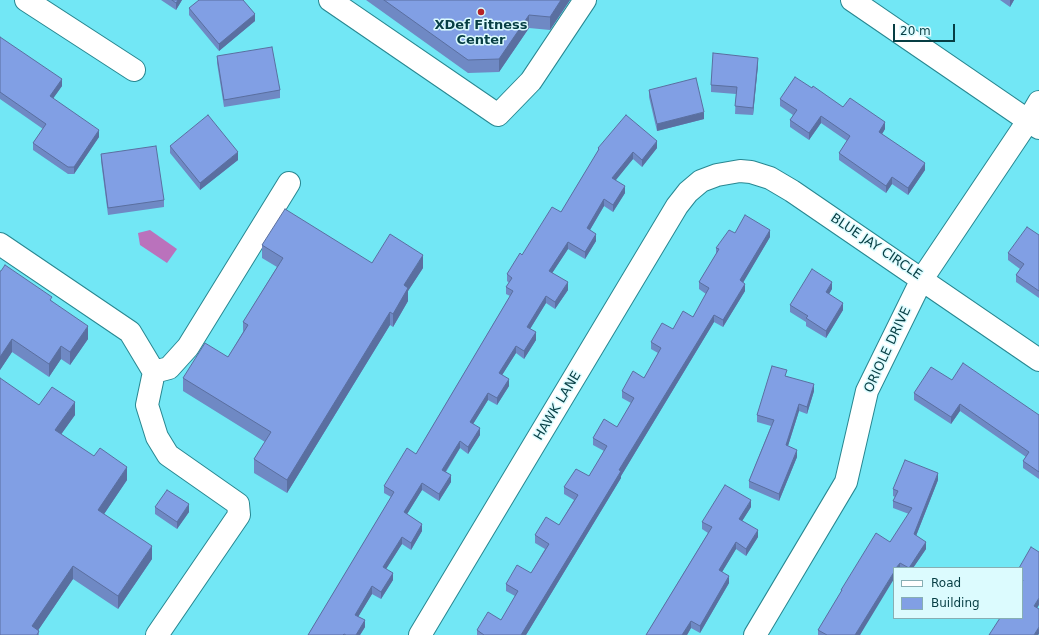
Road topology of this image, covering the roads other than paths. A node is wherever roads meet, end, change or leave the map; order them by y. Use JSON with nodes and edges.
{"nodes":[{"id":1,"x":26,"y":0,"type":"edge"},
{"id":2,"x":330,"y":0,"type":"edge"},
{"id":3,"x":585,"y":0,"type":"edge"},
{"id":4,"x":852,"y":0,"type":"edge"},
{"id":5,"x":134,"y":70,"type":"dead end"},
{"id":6,"x":1039,"y":102,"type":"edge"},
{"id":7,"x":1033,"y":124,"type":"edge"},
{"id":8,"x":701,"y":181,"type":"joint"},
{"id":9,"x":288,"y":184,"type":"dead end"},
{"id":10,"x":0,"y":244,"type":"edge"},
{"id":11,"x":922,"y":279,"type":"junction"},
{"id":12,"x":1039,"y":360,"type":"edge"},
{"id":13,"x":154,"y":372,"type":"junction"},
{"id":14,"x":157,"y":635,"type":"edge"},
{"id":15,"x":420,"y":635,"type":"edge"},
{"id":16,"x":755,"y":635,"type":"edge"}],
"edges":[{"from":1,"to":5,"type":"street"},
{"from":2,"to":3,"type":"street"},
{"from":4,"to":7,"type":"street"},
{"from":6,"to":7,"type":"street","name":"ORIOLE DRIVE"},
{"from":7,"to":11,"type":"street","name":"ORIOLE DRIVE"},
{"from":8,"to":11,"type":"street","name":"BLUE JAY CIRCLE"},
{"from":8,"to":15,"type":"street","name":"HAWK LANE"},
{"from":9,"to":13,"type":"street"},
{"from":10,"to":13,"type":"street"},
{"from":11,"to":12,"type":"street","name":"BLUE JAY CIRCLE"},
{"from":11,"to":16,"type":"street","name":"ORIOLE DRIVE"},
{"from":13,"to":14,"type":"street"}]}
